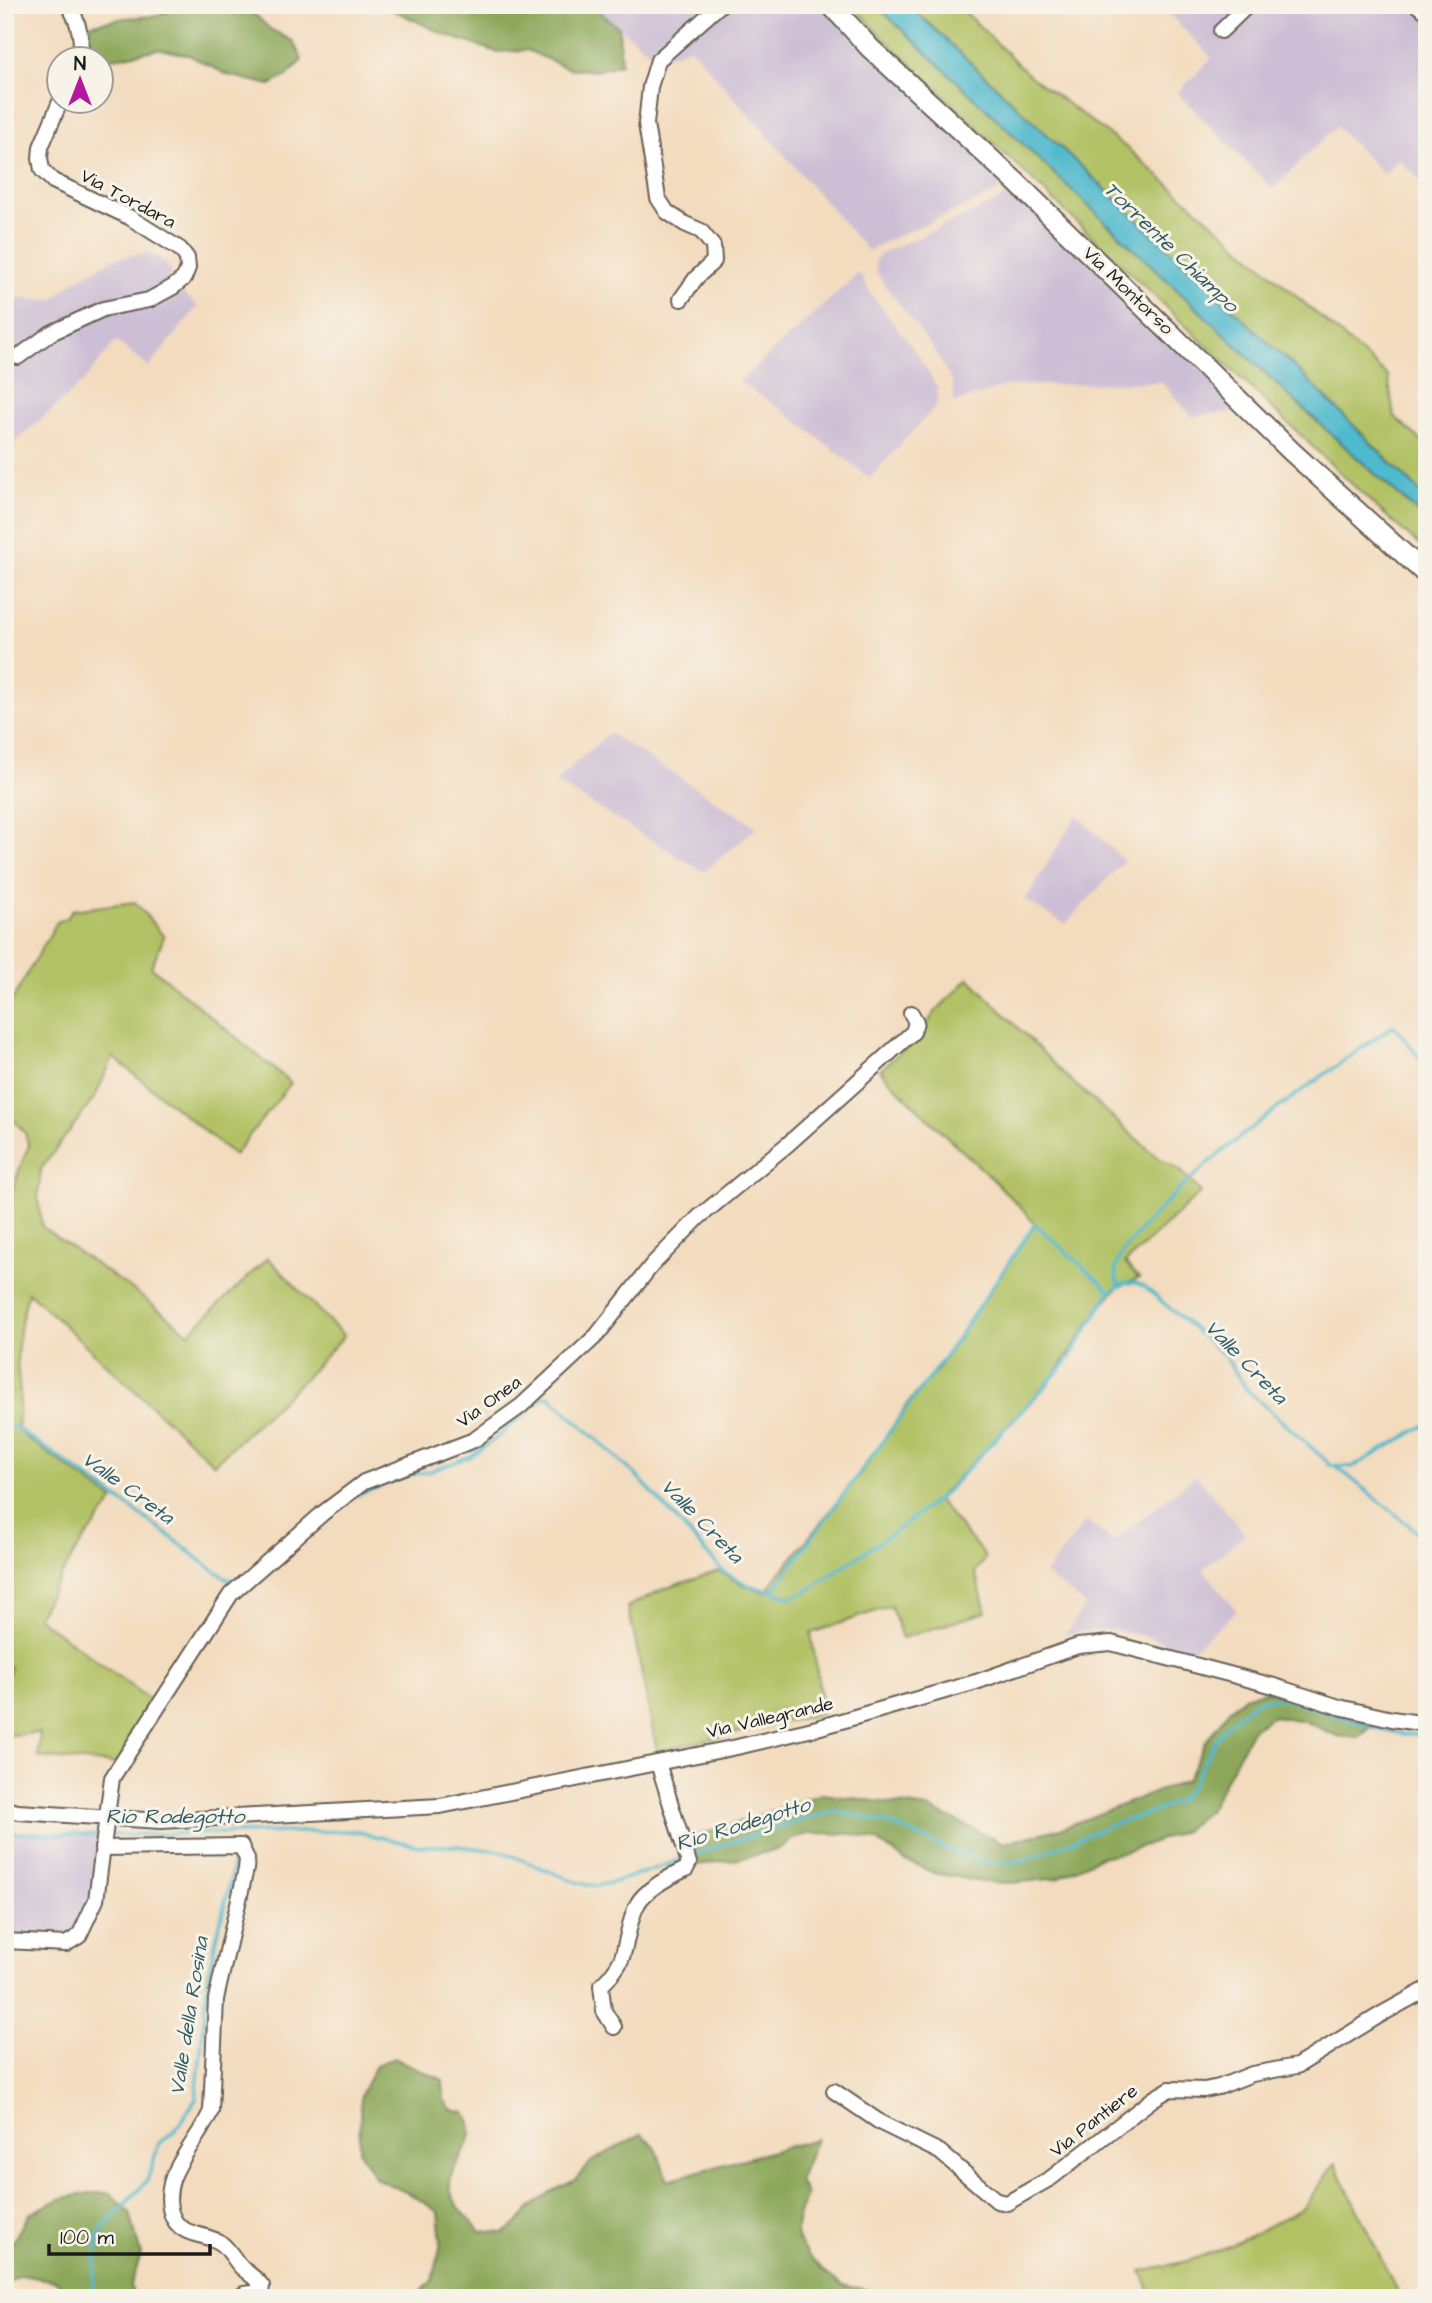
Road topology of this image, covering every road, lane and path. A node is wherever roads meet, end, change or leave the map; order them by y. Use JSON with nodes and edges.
{"nodes":[{"id":1,"x":68,"y":5,"type":"edge"},
{"id":2,"x":720,"y":5,"type":"edge"},
{"id":3,"x":831,"y":5,"type":"edge"},
{"id":4,"x":1248,"y":5,"type":"edge"},
{"id":5,"x":1417,"y":5,"type":"edge"},
{"id":6,"x":1427,"y":12,"type":"edge"},
{"id":7,"x":1221,"y":31,"type":"dead end"},
{"id":8,"x":81,"y":46,"type":"edge"},
{"id":9,"x":54,"y":116,"type":"edge"},
{"id":10,"x":681,"y":299,"type":"dead end"},
{"id":11,"x":18,"y":357,"type":"dead end"},
{"id":12,"x":1427,"y":575,"type":"edge"},
{"id":13,"x":911,"y":1013,"type":"dead end"},
{"id":14,"x":1427,"y":1724,"type":"edge"},
{"id":15,"x":659,"y":1763,"type":"junction"},
{"id":16,"x":5,"y":1809,"type":"edge"},
{"id":17,"x":106,"y":1823,"type":"junction"},
{"id":18,"x":103,"y":1845,"type":"junction"},
{"id":19,"x":5,"y":1941,"type":"edge"},
{"id":20,"x":1427,"y":1989,"type":"edge"},
{"id":21,"x":614,"y":2027,"type":"dead end"},
{"id":22,"x":834,"y":2091,"type":"dead end"},
{"id":23,"x":238,"y":2298,"type":"edge"}],
"edges":[{"from":1,"to":8,"type":"street"},
{"from":2,"to":10,"type":"street"},
{"from":3,"to":12,"type":"main road","name":"Via Montorso"},
{"from":4,"to":7,"type":"street"},
{"from":5,"to":6,"type":"street"},
{"from":9,"to":11,"type":"street","name":"Via Tordara"},
{"from":13,"to":17,"type":"street","name":"Via Onea"},
{"from":14,"to":15,"type":"street","name":"Via Vallegrande"},
{"from":15,"to":17,"type":"street","name":"Via Vallegrande"},
{"from":15,"to":21,"type":"street"},
{"from":16,"to":17,"type":"street","name":"Via Vallegrande"},
{"from":17,"to":18,"type":"street"},
{"from":18,"to":19,"type":"street"},
{"from":18,"to":23,"type":"street"},
{"from":20,"to":22,"type":"street","name":"Via Pantiere"}]}
